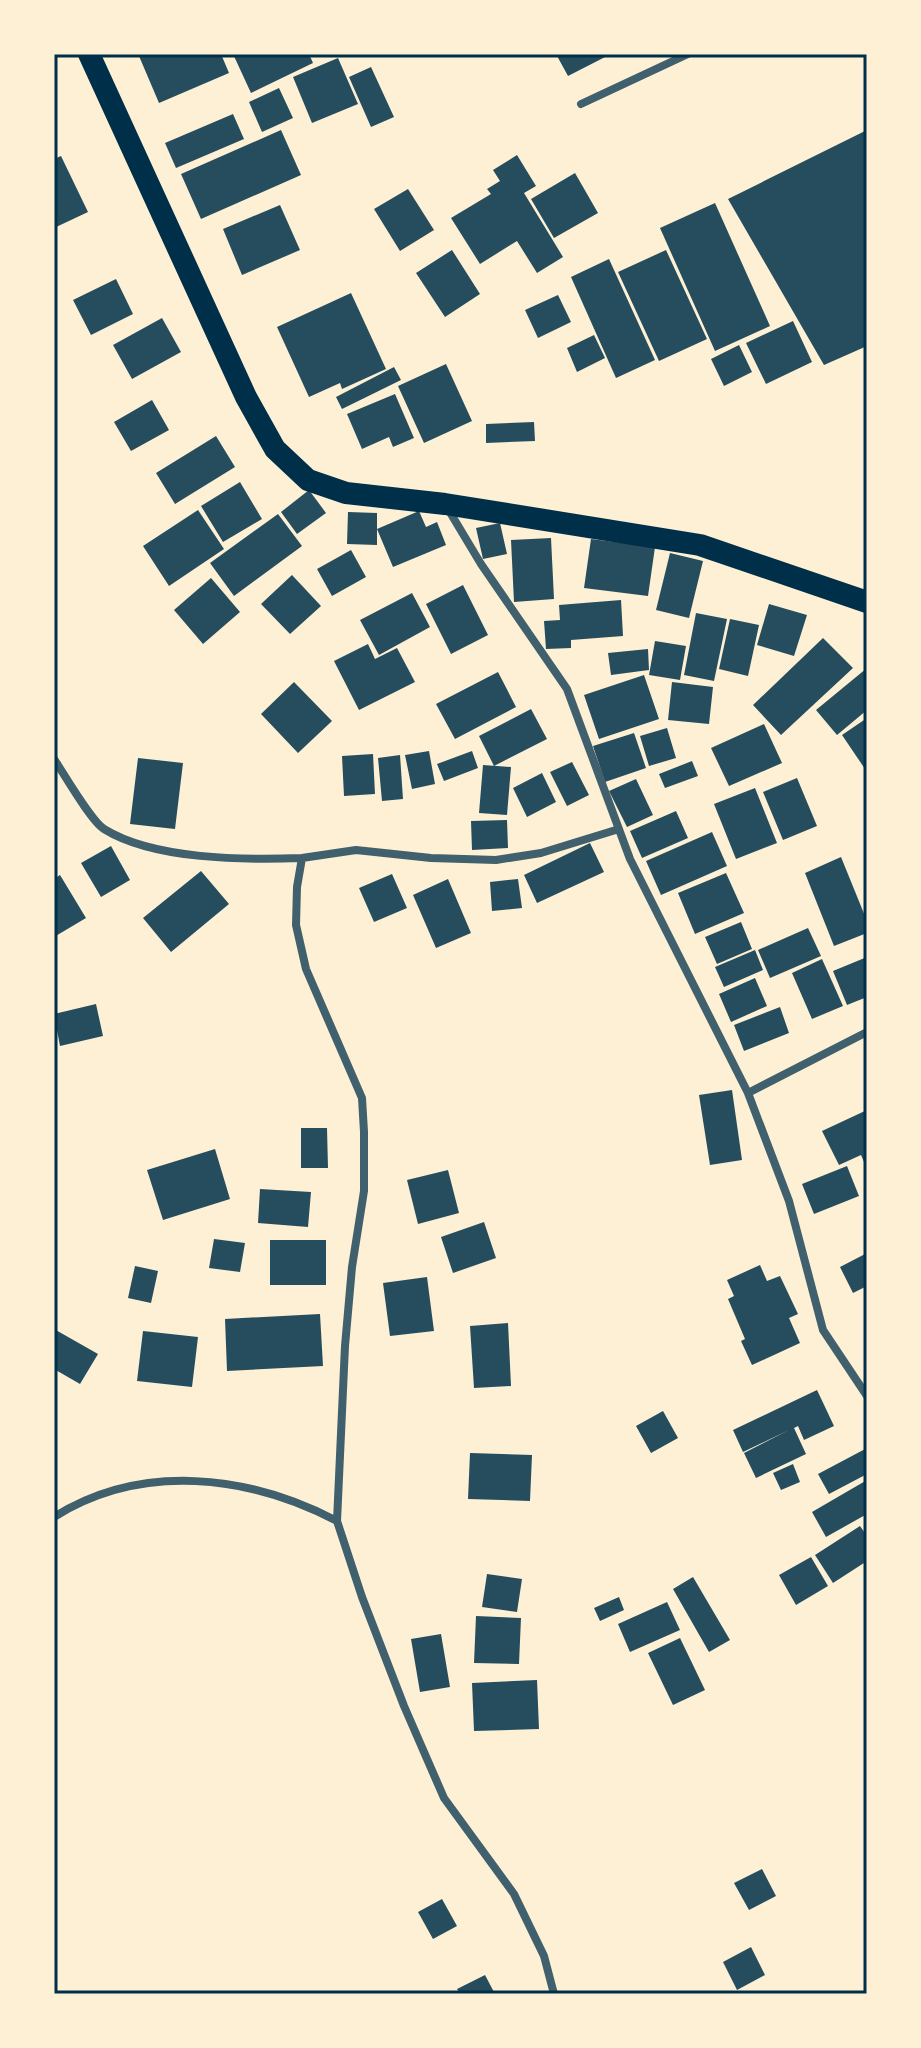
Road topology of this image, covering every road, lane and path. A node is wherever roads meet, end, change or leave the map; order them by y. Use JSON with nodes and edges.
{"nodes":[{"id":1,"x":89,"y":54,"type":"edge"},
{"id":2,"x":688,"y":54,"type":"edge"},
{"id":3,"x":581,"y":104,"type":"dead end"},
{"id":4,"x":445,"y":504,"type":"junction"},
{"id":5,"x":867,"y":602,"type":"edge"},
{"id":6,"x":54,"y":759,"type":"edge"},
{"id":7,"x":619,"y":829,"type":"junction"},
{"id":8,"x":302,"y":858,"type":"junction"},
{"id":9,"x":867,"y":1032,"type":"edge"},
{"id":10,"x":748,"y":1093,"type":"junction"},
{"id":11,"x":867,"y":1396,"type":"edge"},
{"id":12,"x":54,"y":1517,"type":"edge"},
{"id":13,"x":337,"y":1521,"type":"junction"},
{"id":14,"x":554,"y":1994,"type":"edge"}],
"edges":[{"from":1,"to":4,"type":"highway"},
{"from":2,"to":3,"type":"street"},
{"from":4,"to":5,"type":"highway"},
{"from":4,"to":7,"type":"street"},
{"from":6,"to":8,"type":"street"},
{"from":7,"to":8,"type":"street"},
{"from":7,"to":10,"type":"street"},
{"from":8,"to":13,"type":"street"},
{"from":9,"to":10,"type":"street"},
{"from":10,"to":11,"type":"street"},
{"from":12,"to":13,"type":"street"},
{"from":13,"to":14,"type":"street"}]}
